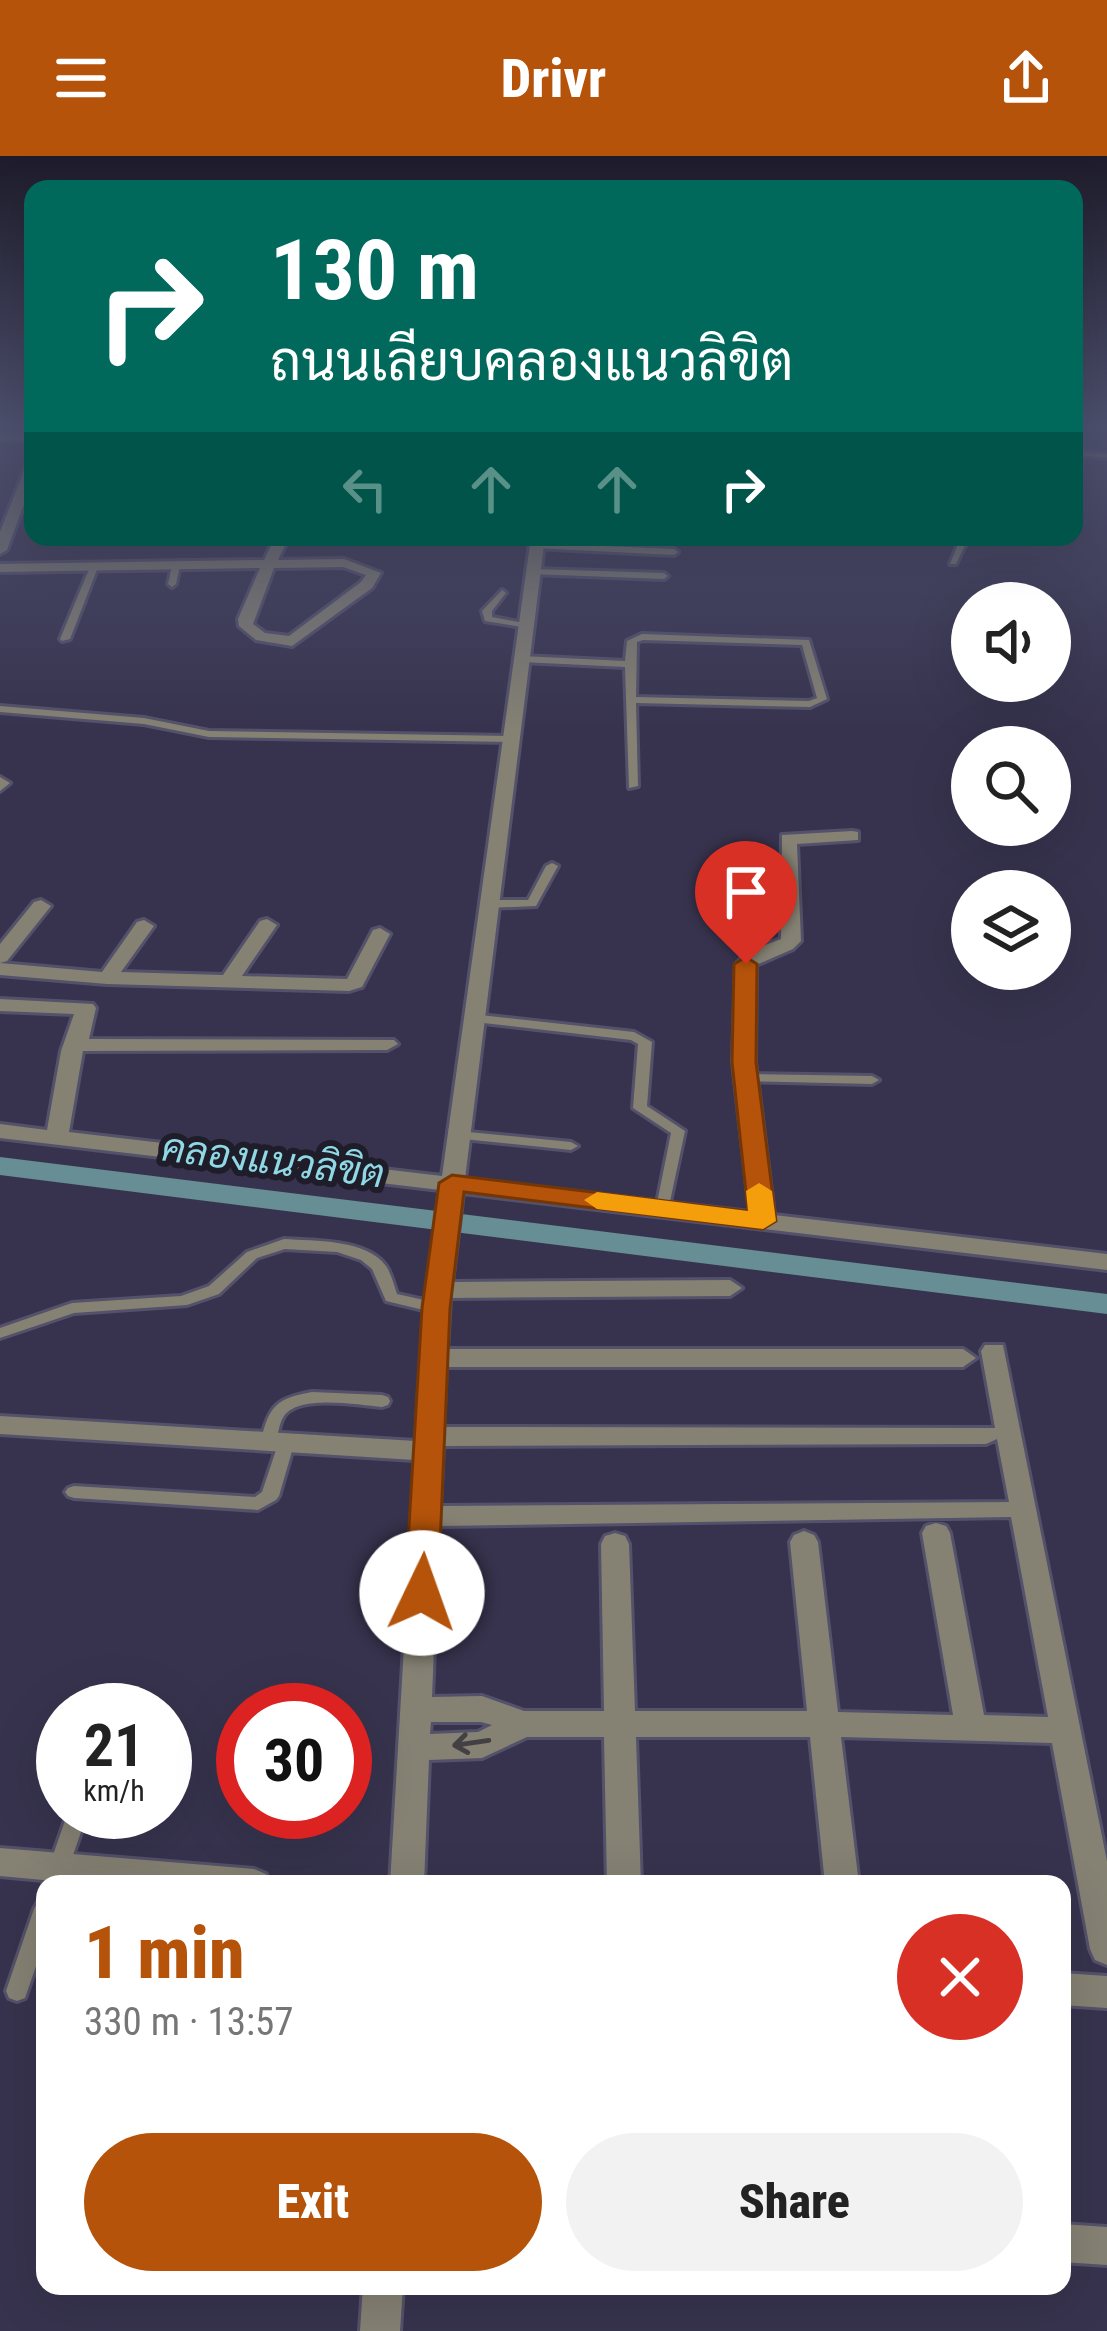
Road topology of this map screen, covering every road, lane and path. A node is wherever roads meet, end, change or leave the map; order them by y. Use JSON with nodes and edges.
{"nodes":[{"id":1,"x":277,"y":546,"type":"edge"},
{"id":2,"x":961,"y":546,"type":"edge"},
{"id":3,"x":536,"y":552,"type":"edge"},
{"id":4,"x":674,"y":552,"type":"dead end"},
{"id":5,"x":651,"y":556,"type":"dead end"},
{"id":6,"x":953,"y":562,"type":"dead end"},
{"id":7,"x":268,"y":564,"type":"junction"},
{"id":8,"x":176,"y":566,"type":"junction"},
{"id":9,"x":94,"y":567,"type":"junction"},
{"id":10,"x":0,"y":568,"type":"edge"},
{"id":11,"x":664,"y":576,"type":"dead end"},
{"id":12,"x":172,"y":584,"type":"dead end"},
{"id":13,"x":502,"y":593,"type":"dead end"},
{"id":14,"x":526,"y":626,"type":"junction"},
{"id":15,"x":64,"y":639,"type":"dead end"},
{"id":16,"x":522,"y":659,"type":"junction"},
{"id":17,"x":630,"y":664,"type":"junction"},
{"id":18,"x":631,"y":700,"type":"junction"},
{"id":19,"x":0,"y":709,"type":"edge"},
{"id":20,"x":510,"y":739,"type":"junction"},
{"id":21,"x":633,"y":786,"type":"dead end"},
{"id":22,"x":852,"y":836,"type":"dead end"},
{"id":23,"x":552,"y":866,"type":"dead end"},
{"id":24,"x":487,"y":904,"type":"junction"},
{"id":25,"x":41,"y":906,"type":"dead end"},
{"id":26,"x":267,"y":925,"type":"dead end"},
{"id":27,"x":144,"y":926,"type":"dead end"},
{"id":28,"x":380,"y":934,"type":"dead end"},
{"id":29,"x":0,"y":957,"type":"edge"},
{"id":30,"x":0,"y":969,"type":"edge"},
{"id":31,"x":107,"y":978,"type":"junction"},
{"id":32,"x":228,"y":982,"type":"junction"},
{"id":33,"x":0,"y":1005,"type":"edge"},
{"id":34,"x":471,"y":1018,"type":"junction"},
{"id":35,"x":387,"y":1044,"type":"dead end"},
{"id":36,"x":77,"y":1045,"type":"junction"},
{"id":37,"x":746,"y":1078,"type":"junction"},
{"id":38,"x":872,"y":1080,"type":"dead end"},
{"id":39,"x":0,"y":1131,"type":"edge"},
{"id":40,"x":458,"y":1135,"type":"junction"},
{"id":41,"x":57,"y":1139,"type":"junction"},
{"id":42,"x":572,"y":1146,"type":"dead end"},
{"id":43,"x":451,"y":1193,"type":"junction"},
{"id":44,"x":663,"y":1208,"type":"junction"},
{"id":45,"x":763,"y":1221,"type":"junction"},
{"id":46,"x":1107,"y":1262,"type":"edge"},
{"id":47,"x":730,"y":1288,"type":"dead end"},
{"id":48,"x":437,"y":1299,"type":"junction"},
{"id":49,"x":1,"y":1334,"type":"edge"},
{"id":50,"x":994,"y":1351,"type":"dead end"},
{"id":51,"x":435,"y":1358,"type":"junction"},
{"id":52,"x":963,"y":1358,"type":"dead end"},
{"id":53,"x":382,"y":1401,"type":"dead end"},
{"id":54,"x":0,"y":1425,"type":"edge"},
{"id":55,"x":986,"y":1435,"type":"dead end"},
{"id":56,"x":278,"y":1440,"type":"junction"},
{"id":57,"x":428,"y":1444,"type":"junction"},
{"id":58,"x":74,"y":1492,"type":"dead end"},
{"id":59,"x":1002,"y":1510,"type":"dead end"},
{"id":60,"x":425,"y":1516,"type":"junction"},
{"id":61,"x":935,"y":1533,"type":"dead end"},
{"id":62,"x":804,"y":1542,"type":"dead end"},
{"id":63,"x":615,"y":1544,"type":"dead end"},
{"id":64,"x":416,"y":1710,"type":"junction"},
{"id":65,"x":622,"y":1722,"type":"junction"},
{"id":66,"x":524,"y":1724,"type":"junction"},
{"id":67,"x":824,"y":1724,"type":"junction"},
{"id":68,"x":971,"y":1727,"type":"junction"},
{"id":69,"x":1062,"y":1730,"type":"junction"},
{"id":70,"x":414,"y":1748,"type":"junction"},
{"id":71,"x":69,"y":1839,"type":"edge"},
{"id":72,"x":0,"y":1862,"type":"edge"},
{"id":73,"x":52,"y":1875,"type":"edge"},
{"id":74,"x":56,"y":1875,"type":"edge"},
{"id":75,"x":407,"y":1875,"type":"edge"},
{"id":76,"x":624,"y":1875,"type":"edge"},
{"id":77,"x":841,"y":1875,"type":"edge"},
{"id":78,"x":36,"y":1935,"type":"edge"},
{"id":79,"x":1107,"y":1949,"type":"edge"},
{"id":80,"x":1071,"y":1989,"type":"edge"},
{"id":81,"x":17,"y":1991,"type":"dead end"},
{"id":82,"x":1107,"y":1992,"type":"edge"},
{"id":83,"x":1071,"y":2244,"type":"edge"},
{"id":84,"x":1107,"y":2246,"type":"edge"},
{"id":85,"x":382,"y":2295,"type":"edge"},
{"id":86,"x":380,"y":2331,"type":"edge"}],
"edges":[{"from":1,"to":7,"type":"street"},
{"from":2,"to":6,"type":"lane"},
{"from":3,"to":4,"type":"lane"},
{"from":3,"to":5,"type":"lane"},
{"from":3,"to":11,"type":"lane"},
{"from":3,"to":14,"type":"street"},
{"from":7,"to":7,"type":"street"},
{"from":7,"to":8,"type":"street"},
{"from":8,"to":9,"type":"street"},
{"from":8,"to":12,"type":"lane"},
{"from":9,"to":10,"type":"street"},
{"from":9,"to":15,"type":"lane"},
{"from":13,"to":14,"type":"lane"},
{"from":14,"to":16,"type":"street"},
{"from":16,"to":17,"type":"lane"},
{"from":16,"to":20,"type":"street"},
{"from":17,"to":18,"type":"lane"},
{"from":17,"to":18,"type":"lane"},
{"from":18,"to":21,"type":"lane"},
{"from":19,"to":20,"type":"lane"},
{"from":20,"to":24,"type":"street"},
{"from":22,"to":37,"type":"street"},
{"from":23,"to":24,"type":"lane"},
{"from":24,"to":34,"type":"street"},
{"from":25,"to":29,"type":"street"},
{"from":26,"to":32,"type":"street"},
{"from":27,"to":31,"type":"street"},
{"from":28,"to":32,"type":"street"},
{"from":30,"to":31,"type":"street"},
{"from":31,"to":32,"type":"street"},
{"from":33,"to":36,"type":"street"},
{"from":34,"to":40,"type":"street"},
{"from":34,"to":44,"type":"lane"},
{"from":35,"to":36,"type":"street"},
{"from":36,"to":41,"type":"street"},
{"from":37,"to":38,"type":"lane"},
{"from":37,"to":45,"type":"street"},
{"from":39,"to":41,"type":"street"},
{"from":40,"to":42,"type":"lane"},
{"from":40,"to":43,"type":"street"},
{"from":41,"to":43,"type":"street"},
{"from":43,"to":44,"type":"street"},
{"from":43,"to":48,"type":"street"},
{"from":44,"to":45,"type":"street"},
{"from":45,"to":46,"type":"street"},
{"from":47,"to":48,"type":"street"},
{"from":48,"to":49,"type":"lane"},
{"from":48,"to":51,"type":"street"},
{"from":50,"to":69,"type":"street"},
{"from":51,"to":52,"type":"street"},
{"from":51,"to":57,"type":"street"},
{"from":53,"to":56,"type":"lane"},
{"from":54,"to":56,"type":"street"},
{"from":55,"to":57,"type":"street"},
{"from":56,"to":57,"type":"street"},
{"from":56,"to":58,"type":"lane"},
{"from":57,"to":60,"type":"street"},
{"from":59,"to":60,"type":"street"},
{"from":60,"to":64,"type":"street"},
{"from":61,"to":68,"type":"street"},
{"from":62,"to":67,"type":"street"},
{"from":63,"to":65,"type":"street"},
{"from":64,"to":66,"type":"street"},
{"from":64,"to":70,"type":"street"},
{"from":65,"to":66,"type":"street"},
{"from":65,"to":67,"type":"street"},
{"from":65,"to":76,"type":"street"},
{"from":66,"to":70,"type":"street","one_way":true},
{"from":67,"to":68,"type":"street"},
{"from":67,"to":77,"type":"street"},
{"from":68,"to":69,"type":"street"},
{"from":69,"to":79,"type":"street"},
{"from":70,"to":75,"type":"street"},
{"from":71,"to":74,"type":"lane"},
{"from":72,"to":73,"type":"street"},
{"from":78,"to":81,"type":"lane"},
{"from":80,"to":82,"type":"street"},
{"from":83,"to":84,"type":"street"},
{"from":85,"to":86,"type":"street"}]}
